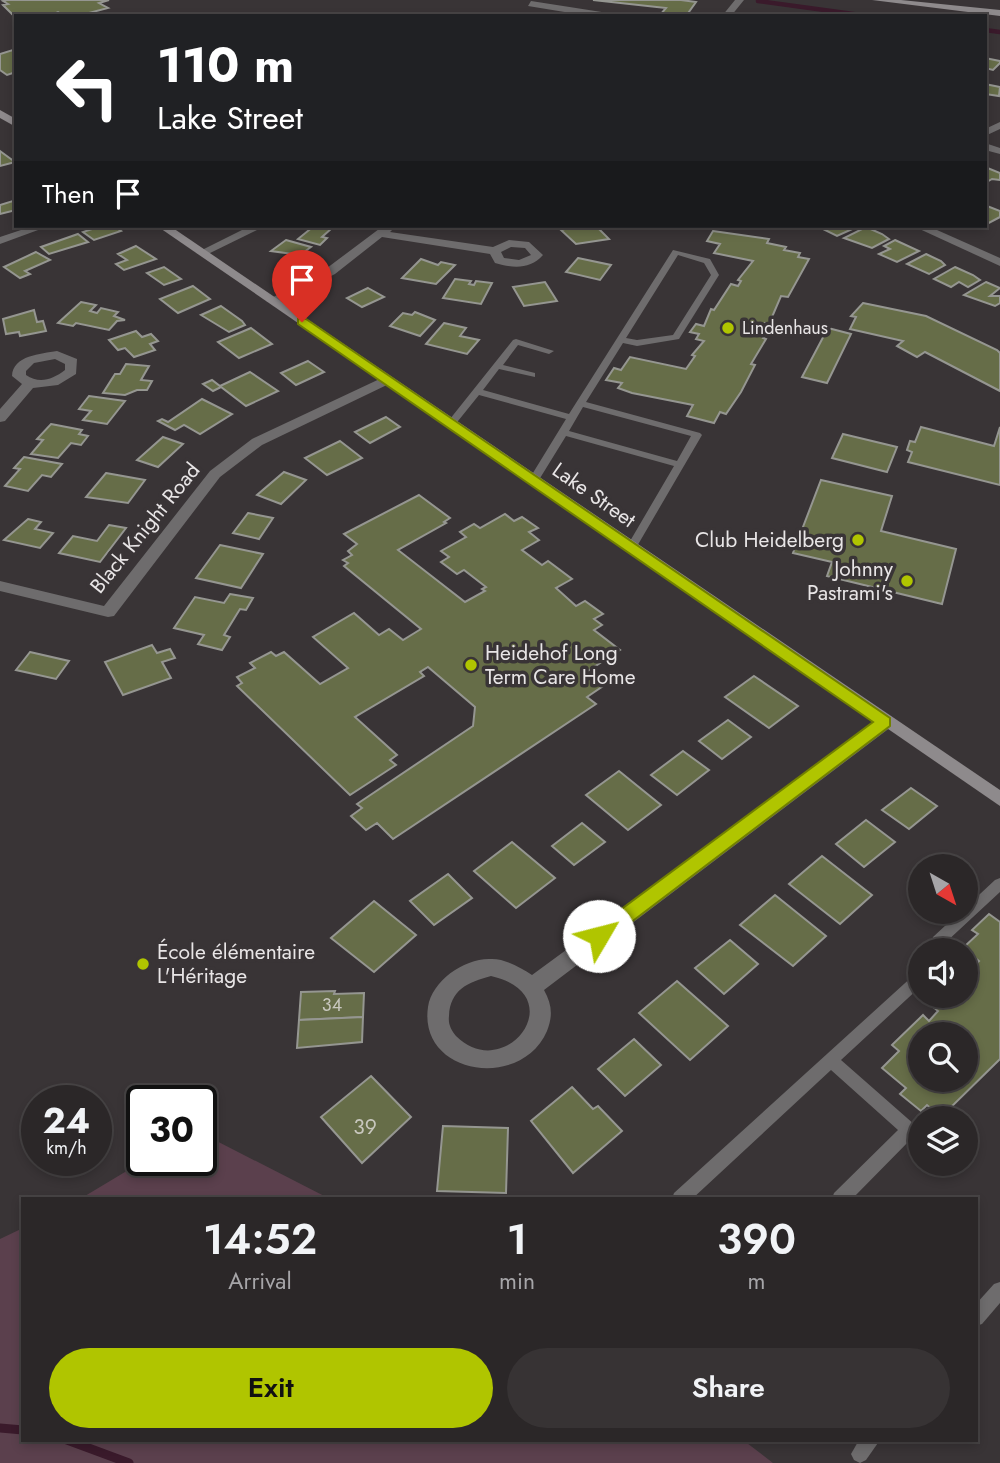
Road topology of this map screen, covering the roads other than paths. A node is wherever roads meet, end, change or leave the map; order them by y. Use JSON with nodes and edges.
{"nodes":[{"id":1,"x":740,"y":0,"type":"edge"},
{"id":2,"x":876,"y":0,"type":"edge"},
{"id":3,"x":531,"y":4,"type":"dead end"},
{"id":4,"x":1000,"y":13,"type":"edge"},
{"id":5,"x":595,"y":14,"type":"edge"},
{"id":6,"x":728,"y":14,"type":"edge"},
{"id":7,"x":37,"y":228,"type":"edge"},
{"id":8,"x":166,"y":228,"type":"edge"},
{"id":9,"x":255,"y":228,"type":"edge"},
{"id":10,"x":924,"y":228,"type":"edge"},
{"id":11,"x":386,"y":230,"type":"edge"},
{"id":12,"x":0,"y":241,"type":"edge"},
{"id":13,"x":495,"y":251,"type":"dead end"},
{"id":14,"x":202,"y":253,"type":"junction"},
{"id":15,"x":1000,"y":262,"type":"edge"},
{"id":16,"x":272,"y":301,"type":"junction"},
{"id":17,"x":621,"y":340,"type":"junction"},
{"id":18,"x":549,"y":351,"type":"dead end"},
{"id":19,"x":497,"y":366,"type":"junction"},
{"id":20,"x":532,"y":375,"type":"dead end"},
{"id":21,"x":386,"y":380,"type":"junction"},
{"id":22,"x":30,"y":383,"type":"dead end"},
{"id":23,"x":477,"y":391,"type":"junction"},
{"id":24,"x":580,"y":404,"type":"junction"},
{"id":25,"x":0,"y":418,"type":"edge"},
{"id":26,"x":572,"y":418,"type":"junction"},
{"id":27,"x":451,"y":424,"type":"junction"},
{"id":28,"x":563,"y":432,"type":"junction"},
{"id":29,"x":680,"y":465,"type":"junction"},
{"id":30,"x":533,"y":481,"type":"junction"},
{"id":31,"x":631,"y":548,"type":"junction"},
{"id":32,"x":0,"y":586,"type":"edge"},
{"id":33,"x":885,"y":722,"type":"junction"},
{"id":34,"x":1000,"y":799,"type":"edge"},
{"id":35,"x":998,"y":890,"type":"edge"},
{"id":36,"x":942,"y":938,"type":"edge"},
{"id":37,"x":532,"y":987,"type":"junction"},
{"id":38,"x":908,"y":989,"type":"edge"},
{"id":39,"x":831,"y":1061,"type":"junction"},
{"id":40,"x":682,"y":1197,"type":"edge"},
{"id":41,"x":842,"y":1197,"type":"edge"},
{"id":42,"x":1000,"y":1290,"type":"edge"},
{"id":43,"x":978,"y":1316,"type":"edge"}],
"edges":[{"from":1,"to":6,"type":"street"},
{"from":2,"to":4,"type":"main road"},
{"from":3,"to":5,"type":"street"},
{"from":7,"to":12,"type":"street"},
{"from":8,"to":14,"type":"main road","name":"Lake Street"},
{"from":9,"to":14,"type":"street"},
{"from":10,"to":15,"type":"street"},
{"from":11,"to":13,"type":"street"},
{"from":11,"to":16,"type":"street"},
{"from":14,"to":16,"type":"main road","name":"Lake Street"},
{"from":16,"to":21,"type":"main road","name":"Lake Street"},
{"from":17,"to":17,"type":"lane"},
{"from":17,"to":24,"type":"lane"},
{"from":18,"to":19,"type":"lane"},
{"from":19,"to":20,"type":"lane"},
{"from":19,"to":23,"type":"lane"},
{"from":21,"to":27,"type":"main road","name":"Lake Street"},
{"from":21,"to":32,"type":"street","name":"Black Knight Road"},
{"from":22,"to":25,"type":"street"},
{"from":23,"to":26,"type":"lane"},
{"from":23,"to":27,"type":"lane"},
{"from":24,"to":26,"type":"lane"},
{"from":24,"to":29,"type":"lane"},
{"from":26,"to":28,"type":"lane"},
{"from":27,"to":30,"type":"main road","name":"Lake Street"},
{"from":28,"to":29,"type":"lane"},
{"from":28,"to":30,"type":"lane"},
{"from":29,"to":31,"type":"lane"},
{"from":30,"to":31,"type":"main road","name":"Lake Street"},
{"from":31,"to":33,"type":"main road","name":"Lake Street"},
{"from":33,"to":34,"type":"main road","name":"Lake Street"},
{"from":33,"to":37,"type":"street"},
{"from":35,"to":36,"type":"lane"},
{"from":37,"to":37,"type":"street"},
{"from":38,"to":39,"type":"lane"},
{"from":39,"to":40,"type":"lane"},
{"from":39,"to":41,"type":"lane"},
{"from":42,"to":43,"type":"lane"}]}
